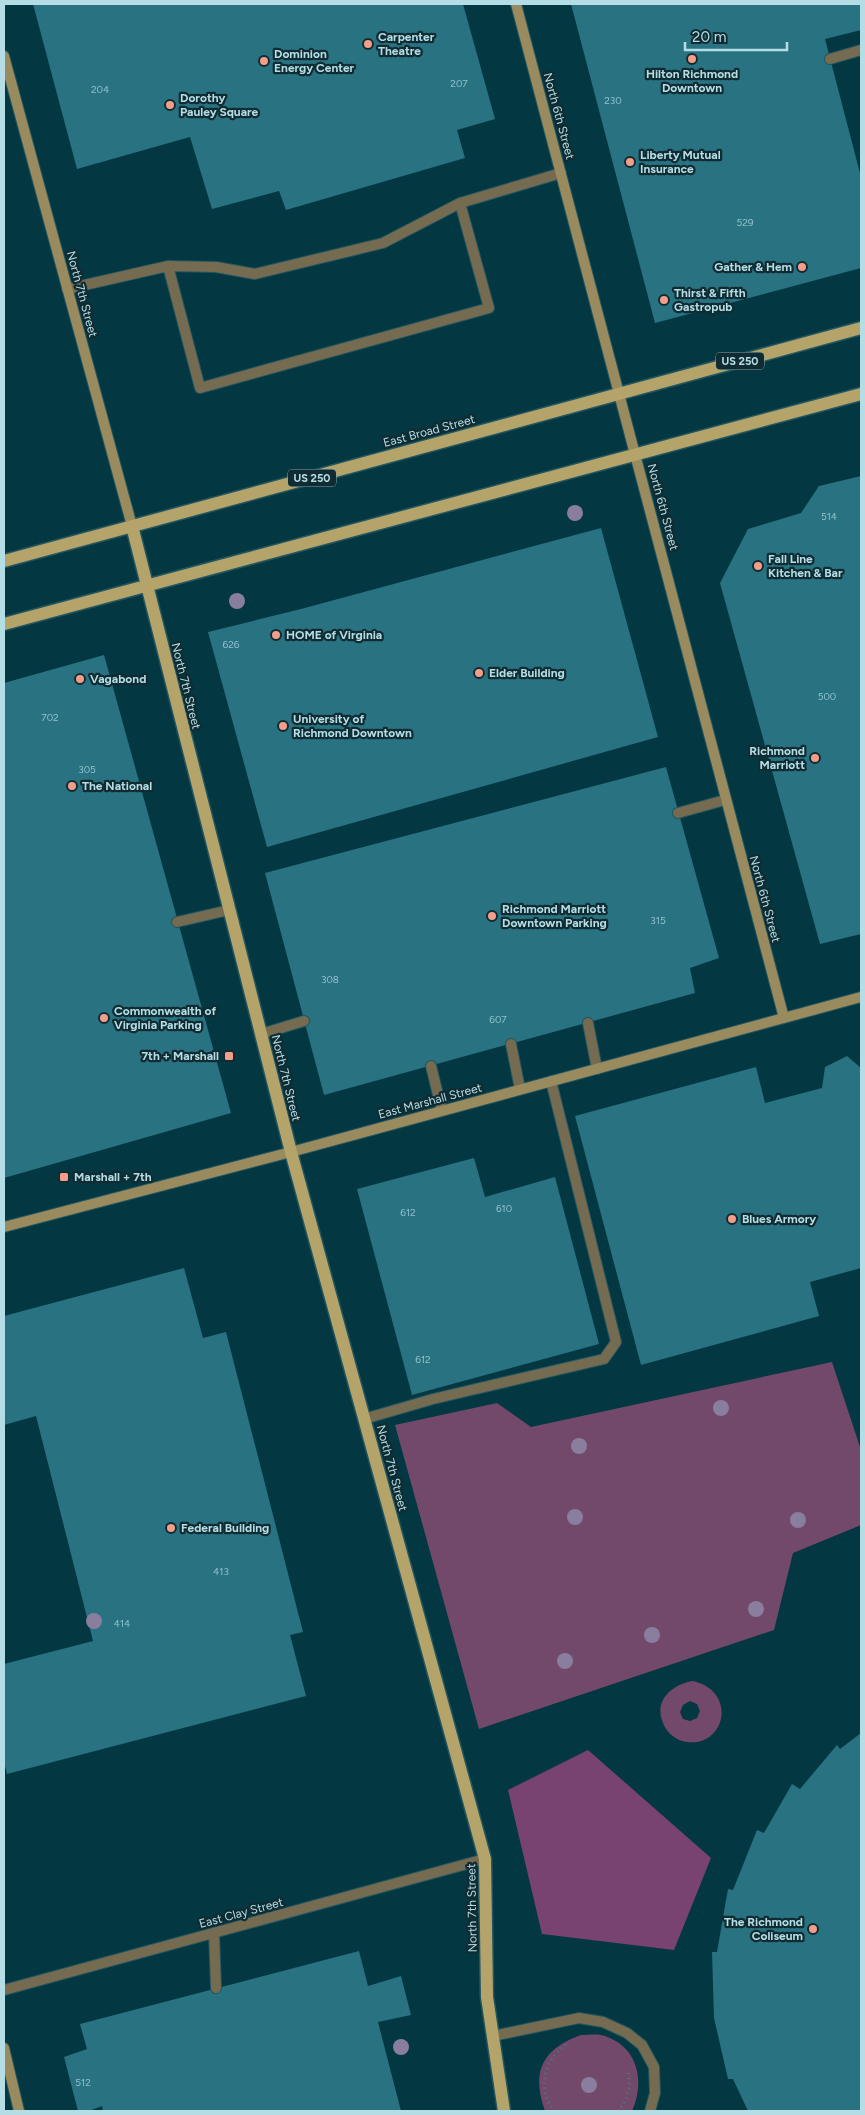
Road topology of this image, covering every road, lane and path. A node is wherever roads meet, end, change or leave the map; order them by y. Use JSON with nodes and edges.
{"nodes":[{"id":1,"x":516,"y":4,"type":"edge"},
{"id":2,"x":861,"y":50,"type":"edge"},
{"id":3,"x":4,"y":56,"type":"edge"},
{"id":4,"x":830,"y":58,"type":"dead end"},
{"id":5,"x":561,"y":173,"type":"junction"},
{"id":6,"x":460,"y":203,"type":"junction"},
{"id":7,"x":168,"y":266,"type":"junction"},
{"id":8,"x":67,"y":289,"type":"junction"},
{"id":9,"x":861,"y":328,"type":"edge"},
{"id":10,"x":619,"y":394,"type":"junction"},
{"id":11,"x":861,"y":394,"type":"edge"},
{"id":12,"x":636,"y":454,"type":"junction"},
{"id":13,"x":132,"y":526,"type":"junction"},
{"id":14,"x":4,"y":561,"type":"edge"},
{"id":15,"x":147,"y":586,"type":"junction"},
{"id":16,"x":4,"y":624,"type":"edge"},
{"id":17,"x":725,"y":800,"type":"junction"},
{"id":18,"x":678,"y":813,"type":"dead end"},
{"id":19,"x":229,"y":910,"type":"junction"},
{"id":20,"x":177,"y":922,"type":"dead end"},
{"id":21,"x":861,"y":997,"type":"edge"},
{"id":22,"x":784,"y":1018,"type":"junction"},
{"id":23,"x":304,"y":1021,"type":"dead end"},
{"id":24,"x":588,"y":1023,"type":"dead end"},
{"id":25,"x":261,"y":1034,"type":"junction"},
{"id":26,"x":510,"y":1044,"type":"dead end"},
{"id":27,"x":431,"y":1066,"type":"dead end"},
{"id":28,"x":597,"y":1069,"type":"junction"},
{"id":29,"x":551,"y":1081,"type":"junction"},
{"id":30,"x":520,"y":1089,"type":"junction"},
{"id":31,"x":442,"y":1111,"type":"junction"},
{"id":32,"x":291,"y":1152,"type":"junction"},
{"id":33,"x":4,"y":1227,"type":"edge"},
{"id":34,"x":364,"y":1419,"type":"junction"},
{"id":35,"x":485,"y":1859,"type":"junction"},
{"id":36,"x":214,"y":1933,"type":"junction"},
{"id":37,"x":216,"y":1988,"type":"dead end"},
{"id":38,"x":4,"y":1990,"type":"edge"},
{"id":39,"x":493,"y":2036,"type":"junction"},
{"id":40,"x":571,"y":2044,"type":"dead end"},
{"id":41,"x":4,"y":2048,"type":"edge"},
{"id":42,"x":626,"y":2064,"type":"dead end"},
{"id":43,"x":18,"y":2111,"type":"edge"},
{"id":44,"x":504,"y":2111,"type":"edge"},
{"id":45,"x":556,"y":2111,"type":"edge"},
{"id":46,"x":618,"y":2111,"type":"edge"},
{"id":47,"x":650,"y":2111,"type":"edge"}],
"edges":[{"from":1,"to":5,"type":"street","name":"North 6th Street"},
{"from":2,"to":4,"type":"street"},
{"from":3,"to":8,"type":"street","name":"North 7th Street"},
{"from":5,"to":6,"type":"street"},
{"from":5,"to":10,"type":"street","name":"North 6th Street"},
{"from":6,"to":7,"type":"street"},
{"from":6,"to":7,"type":"street"},
{"from":7,"to":8,"type":"street"},
{"from":8,"to":13,"type":"street","name":"North 7th Street"},
{"from":9,"to":10,"type":"main road","name":"East Broad Street","number":"US 250"},
{"from":10,"to":12,"type":"street","name":"North 6th Street"},
{"from":10,"to":13,"type":"main road","name":"East Broad Street","number":"US 250"},
{"from":11,"to":12,"type":"main road"},
{"from":12,"to":15,"type":"main road"},
{"from":12,"to":17,"type":"street","name":"North 6th Street"},
{"from":13,"to":14,"type":"main road","name":"East Broad Street","number":"US 250"},
{"from":13,"to":15,"type":"main road","name":"North 7th Street"},
{"from":15,"to":16,"type":"main road"},
{"from":15,"to":19,"type":"main road","name":"North 7th Street"},
{"from":17,"to":18,"type":"street"},
{"from":17,"to":22,"type":"street","name":"North 6th Street"},
{"from":19,"to":20,"type":"street"},
{"from":19,"to":25,"type":"main road","name":"North 7th Street"},
{"from":21,"to":22,"type":"street","name":"East Marshall Street"},
{"from":22,"to":28,"type":"street","name":"East Marshall Street"},
{"from":23,"to":25,"type":"street"},
{"from":24,"to":28,"type":"street"},
{"from":25,"to":32,"type":"main road","name":"North 7th Street"},
{"from":26,"to":30,"type":"street"},
{"from":27,"to":31,"type":"street"},
{"from":28,"to":29,"type":"street","name":"East Marshall Street"},
{"from":29,"to":30,"type":"street","name":"East Marshall Street"},
{"from":29,"to":34,"type":"street"},
{"from":30,"to":31,"type":"street","name":"East Marshall Street"},
{"from":31,"to":32,"type":"street","name":"East Marshall Street"},
{"from":32,"to":33,"type":"street","name":"East Marshall Street"},
{"from":32,"to":34,"type":"main road","name":"North 7th Street"},
{"from":34,"to":35,"type":"main road","name":"North 7th Street"},
{"from":35,"to":36,"type":"street","name":"East Clay Street"},
{"from":35,"to":39,"type":"main road","name":"North 7th Street"},
{"from":36,"to":37,"type":"street"},
{"from":36,"to":38,"type":"street","name":"East Clay Street"},
{"from":39,"to":44,"type":"main road","name":"North 7th Street"},
{"from":39,"to":47,"type":"street"},
{"from":40,"to":45,"type":"path"},
{"from":41,"to":43,"type":"street"},
{"from":42,"to":46,"type":"path"}]}
